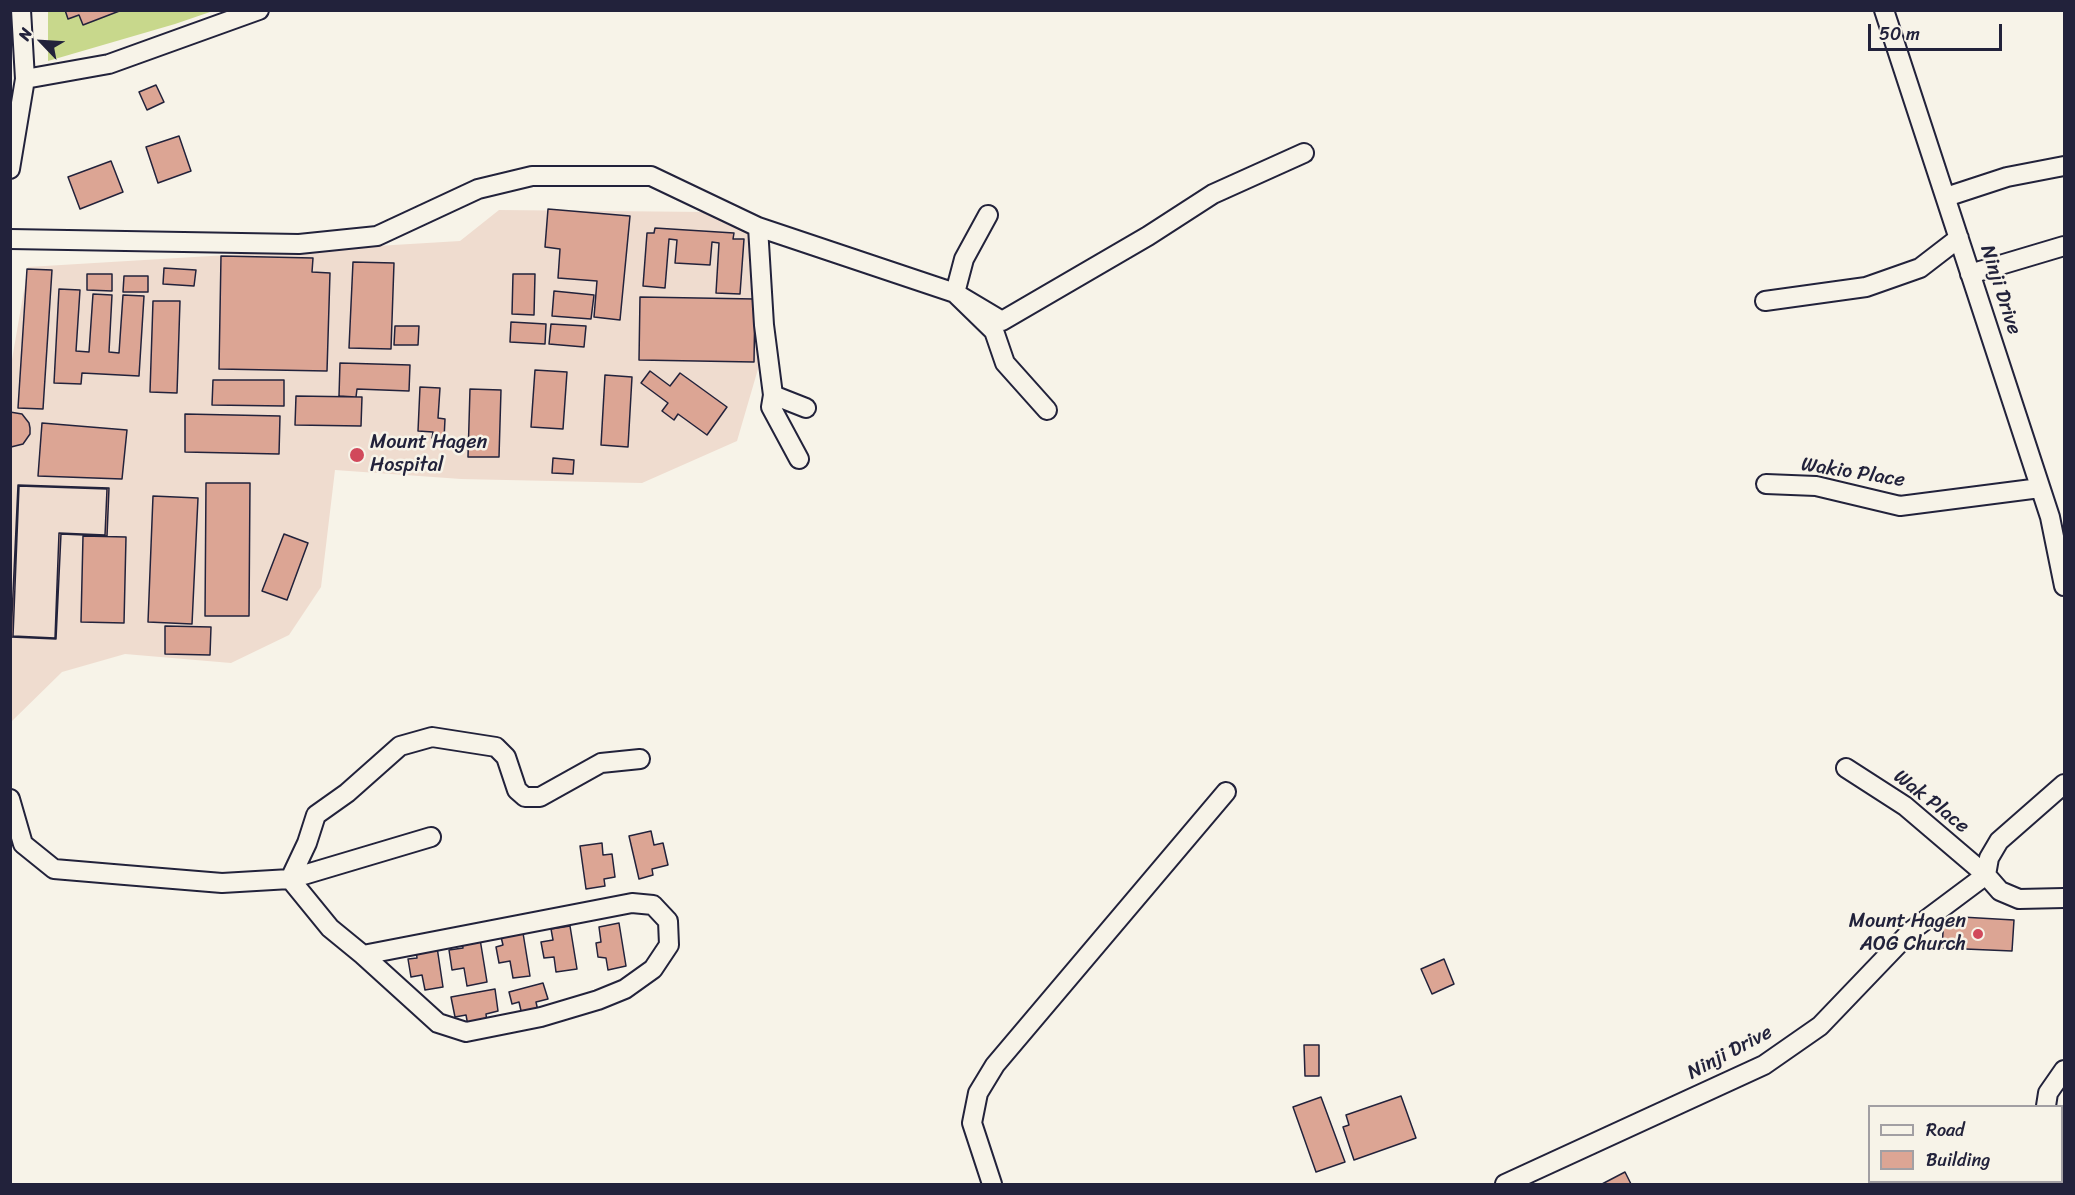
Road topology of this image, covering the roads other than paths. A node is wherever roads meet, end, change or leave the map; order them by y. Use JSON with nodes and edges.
{"nodes":[{"id":1,"x":21,"y":10,"type":"edge"},
{"id":2,"x":259,"y":10,"type":"edge"},
{"id":3,"x":1884,"y":10,"type":"edge"},
{"id":4,"x":25,"y":79,"type":"junction"},
{"id":5,"x":1304,"y":153,"type":"dead end"},
{"id":6,"x":2064,"y":166,"type":"edge"},
{"id":7,"x":10,"y":170,"type":"edge"},
{"id":8,"x":1946,"y":197,"type":"junction"},
{"id":9,"x":988,"y":215,"type":"dead end"},
{"id":10,"x":758,"y":226,"type":"junction"},
{"id":11,"x":1959,"y":238,"type":"junction"},
{"id":12,"x":10,"y":239,"type":"edge"},
{"id":13,"x":2064,"y":246,"type":"edge"},
{"id":14,"x":1971,"y":274,"type":"junction"},
{"id":15,"x":955,"y":293,"type":"junction"},
{"id":16,"x":1765,"y":301,"type":"dead end"},
{"id":17,"x":773,"y":395,"type":"junction"},
{"id":18,"x":806,"y":408,"type":"dead end"},
{"id":19,"x":1047,"y":410,"type":"dead end"},
{"id":20,"x":799,"y":459,"type":"dead end"},
{"id":21,"x":1766,"y":484,"type":"dead end"},
{"id":22,"x":2040,"y":488,"type":"junction"},
{"id":23,"x":2064,"y":586,"type":"edge"},
{"id":24,"x":639,"y":759,"type":"dead end"},
{"id":25,"x":1846,"y":768,"type":"dead end"},
{"id":26,"x":2064,"y":784,"type":"edge"},
{"id":27,"x":1226,"y":792,"type":"dead end"},
{"id":28,"x":10,"y":799,"type":"edge"},
{"id":29,"x":431,"y":837,"type":"dead end"},
{"id":30,"x":1986,"y":875,"type":"junction"},
{"id":31,"x":290,"y":879,"type":"junction"},
{"id":32,"x":2064,"y":898,"type":"edge"},
{"id":33,"x":363,"y":955,"type":"junction"},
{"id":34,"x":2064,"y":1070,"type":"edge"},
{"id":35,"x":2046,"y":1105,"type":"edge"},
{"id":36,"x":992,"y":1185,"type":"edge"},
{"id":37,"x":1505,"y":1185,"type":"edge"}],
"edges":[{"from":1,"to":4,"type":"street"},
{"from":2,"to":4,"type":"street"},
{"from":3,"to":8,"type":"street","name":"Ninji Drive"},
{"from":4,"to":7,"type":"street"},
{"from":5,"to":15,"type":"street"},
{"from":6,"to":8,"type":"street"},
{"from":8,"to":11,"type":"street","name":"Ninji Drive"},
{"from":9,"to":15,"type":"street"},
{"from":10,"to":12,"type":"street"},
{"from":10,"to":15,"type":"street"},
{"from":10,"to":17,"type":"street"},
{"from":11,"to":14,"type":"street","name":"Ninji Drive"},
{"from":11,"to":16,"type":"street"},
{"from":13,"to":14,"type":"street"},
{"from":14,"to":22,"type":"street","name":"Ninji Drive"},
{"from":15,"to":19,"type":"street"},
{"from":17,"to":18,"type":"street"},
{"from":17,"to":20,"type":"street"},
{"from":21,"to":22,"type":"street","name":"Wakio Place"},
{"from":22,"to":23,"type":"street","name":"Ninji Drive"},
{"from":24,"to":31,"type":"street"},
{"from":25,"to":30,"type":"street","name":"Wak Place"},
{"from":26,"to":30,"type":"street"},
{"from":27,"to":36,"type":"street"},
{"from":28,"to":31,"type":"street"},
{"from":29,"to":31,"type":"street"},
{"from":30,"to":32,"type":"street","name":"Wak Place"},
{"from":30,"to":37,"type":"street","name":"Ninji Drive"},
{"from":31,"to":33,"type":"street"},
{"from":33,"to":33,"type":"street"},
{"from":34,"to":35,"type":"street"}]}
